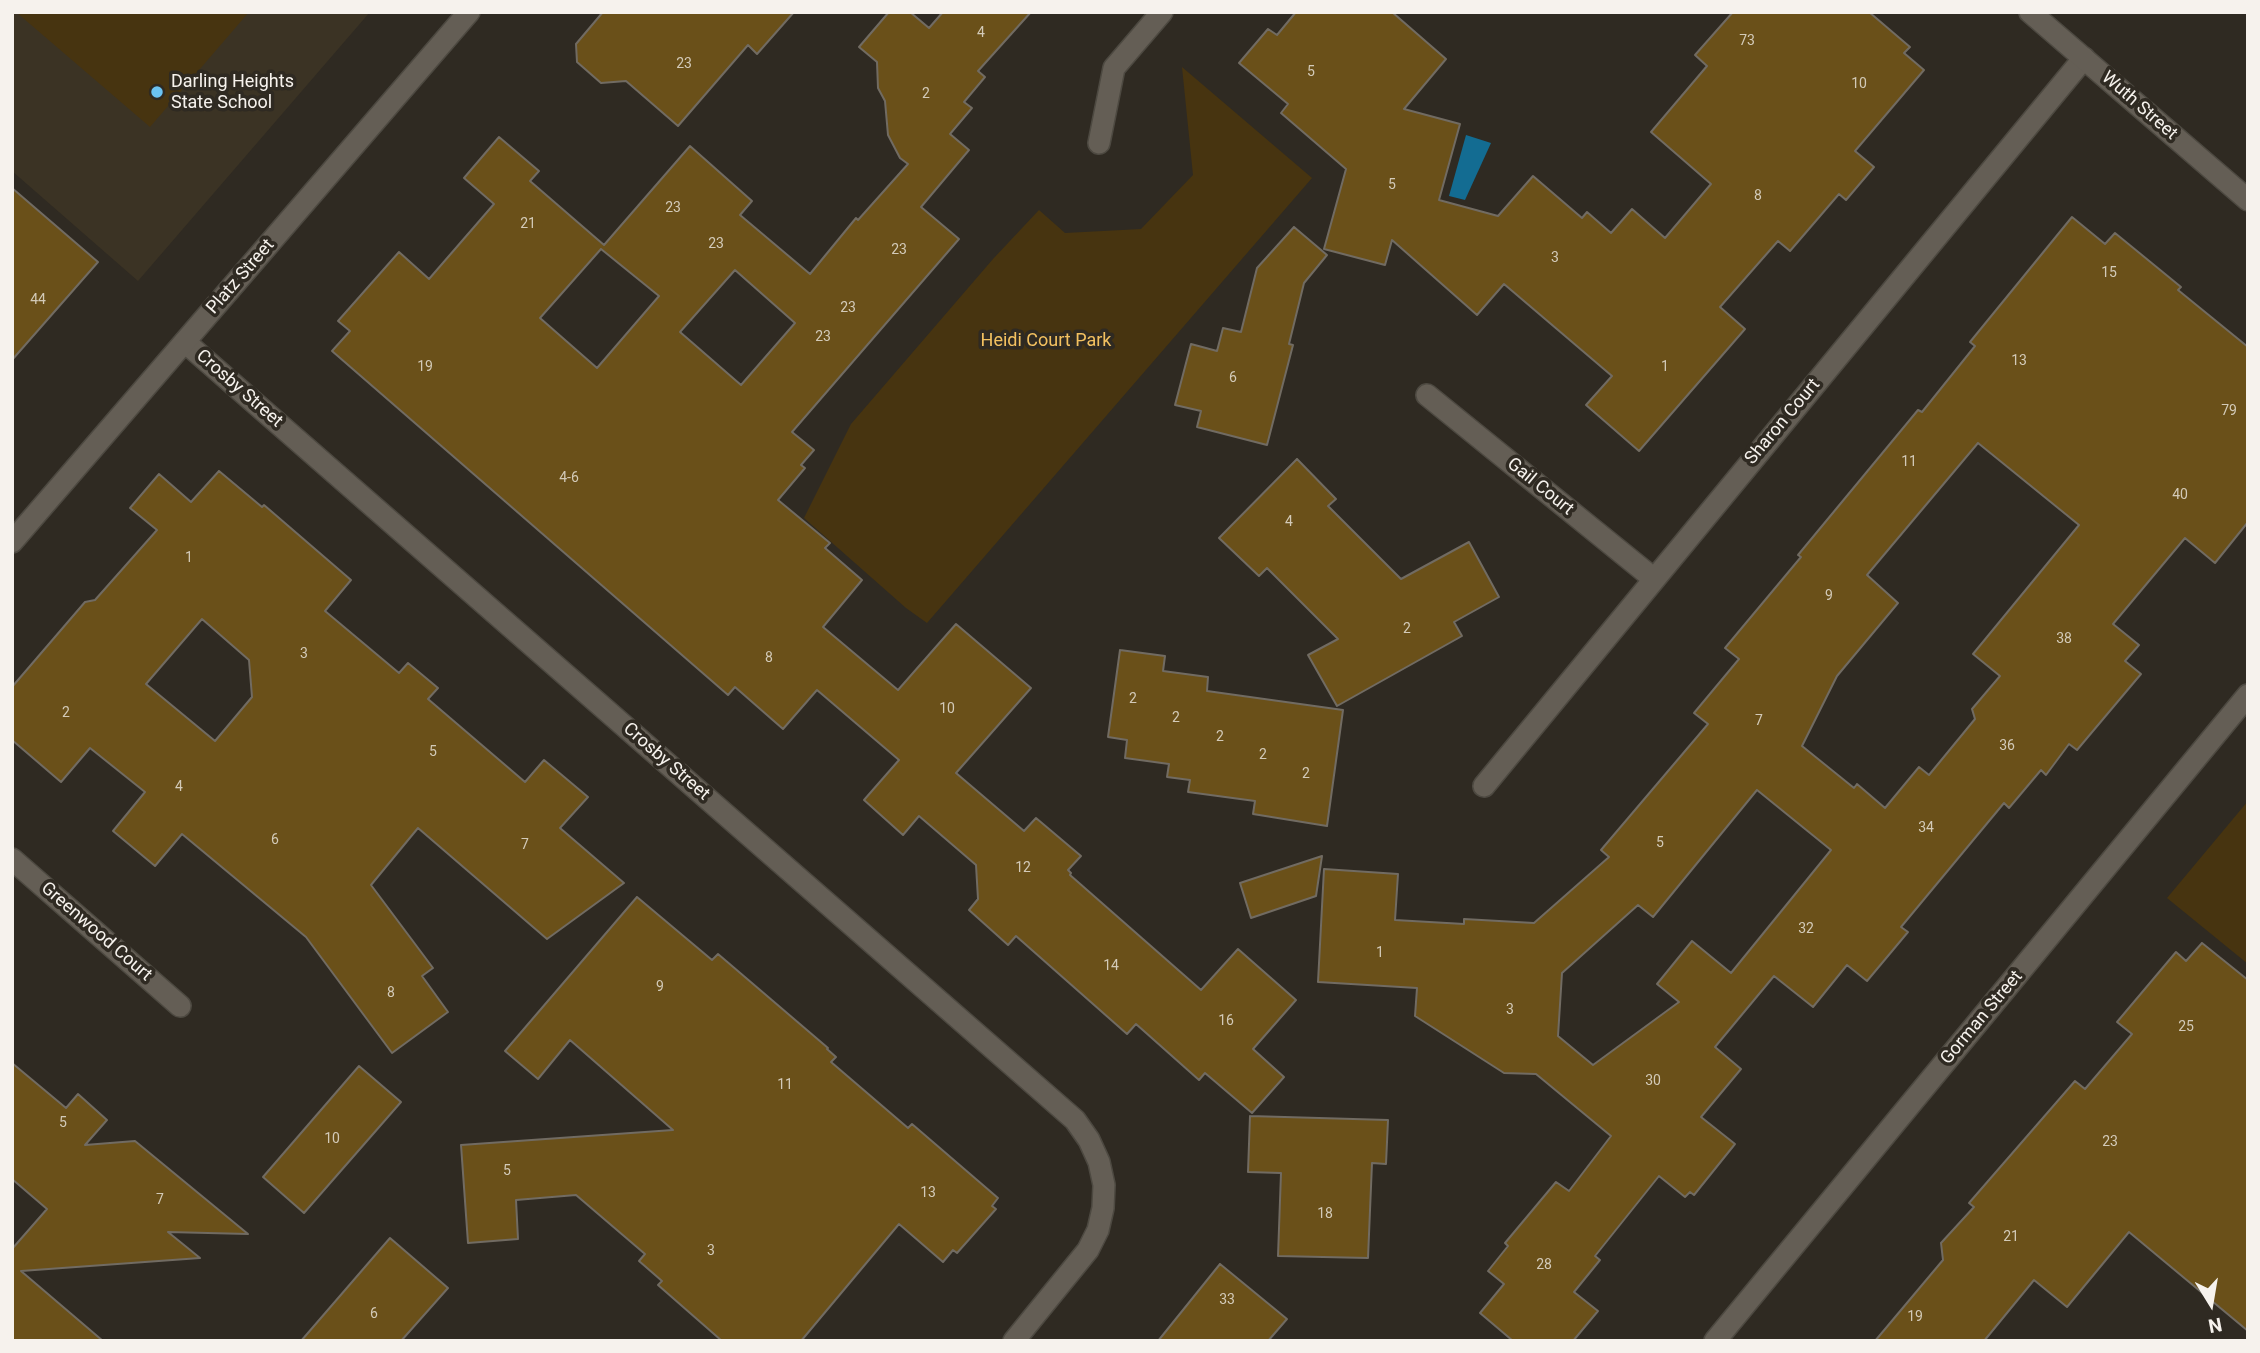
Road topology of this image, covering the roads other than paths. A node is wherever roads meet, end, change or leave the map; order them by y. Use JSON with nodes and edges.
{"nodes":[{"id":1,"x":469,"y":12,"type":"edge"},
{"id":2,"x":1162,"y":12,"type":"edge"},
{"id":3,"x":2030,"y":12,"type":"edge"},
{"id":4,"x":2084,"y":58,"type":"junction"},
{"id":5,"x":1099,"y":143,"type":"dead end"},
{"id":6,"x":2248,"y":200,"type":"edge"},
{"id":7,"x":185,"y":342,"type":"junction"},
{"id":8,"x":1427,"y":395,"type":"dead end"},
{"id":9,"x":12,"y":542,"type":"edge"},
{"id":10,"x":1654,"y":579,"type":"junction"},
{"id":11,"x":2248,"y":695,"type":"edge"},
{"id":12,"x":1484,"y":786,"type":"dead end"},
{"id":13,"x":12,"y":859,"type":"edge"},
{"id":14,"x":180,"y":1006,"type":"dead end"},
{"id":15,"x":1014,"y":1341,"type":"edge"},
{"id":16,"x":1715,"y":1341,"type":"edge"}],
"edges":[{"from":1,"to":7,"type":"street","name":"Platz Street"},
{"from":2,"to":5,"type":"street"},
{"from":3,"to":4,"type":"street","name":"Wuth Street"},
{"from":4,"to":6,"type":"street","name":"Wuth Street"},
{"from":4,"to":10,"type":"street","name":"Sharon Court"},
{"from":7,"to":9,"type":"street","name":"Platz Street"},
{"from":7,"to":15,"type":"street","name":"Crosby Street"},
{"from":8,"to":10,"type":"street","name":"Gail Court"},
{"from":10,"to":12,"type":"street","name":"Sharon Court"},
{"from":11,"to":16,"type":"street","name":"Gorman Street"},
{"from":13,"to":14,"type":"street","name":"Greenwood Court"}]}
